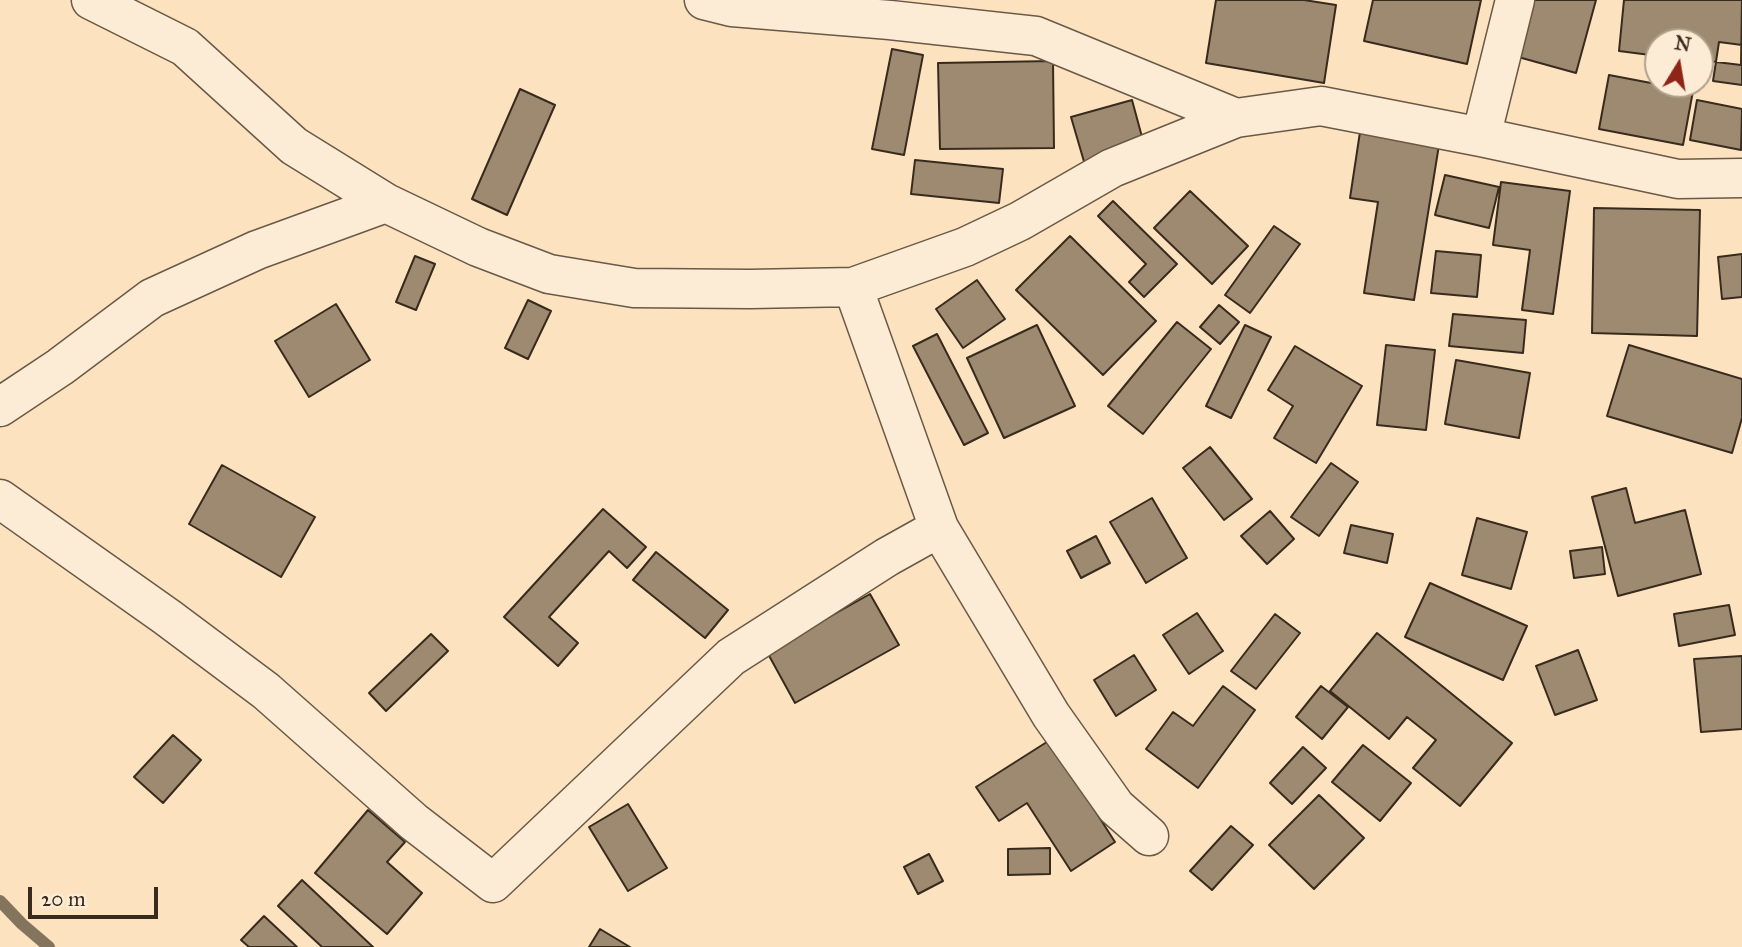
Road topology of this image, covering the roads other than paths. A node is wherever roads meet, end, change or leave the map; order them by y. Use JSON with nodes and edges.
{"nodes":[{"id":1,"x":91,"y":0,"type":"edge"},
{"id":2,"x":704,"y":0,"type":"edge"},
{"id":3,"x":1515,"y":0,"type":"edge"},
{"id":4,"x":1236,"y":118,"type":"junction"},
{"id":5,"x":1481,"y":137,"type":"junction"},
{"id":6,"x":1742,"y":178,"type":"edge"},
{"id":7,"x":386,"y":203,"type":"junction"},
{"id":8,"x":853,"y":287,"type":"junction"},
{"id":9,"x":0,"y":407,"type":"edge"},
{"id":10,"x":0,"y":499,"type":"edge"},
{"id":11,"x":939,"y":528,"type":"junction"},
{"id":12,"x":1149,"y":836,"type":"dead end"}],
"edges":[{"from":1,"to":7,"type":"street"},
{"from":2,"to":4,"type":"street"},
{"from":3,"to":5,"type":"street"},
{"from":4,"to":5,"type":"street"},
{"from":4,"to":8,"type":"street"},
{"from":5,"to":6,"type":"street"},
{"from":7,"to":8,"type":"street"},
{"from":7,"to":9,"type":"street"},
{"from":8,"to":11,"type":"street"},
{"from":10,"to":11,"type":"street"},
{"from":11,"to":12,"type":"street"}]}
